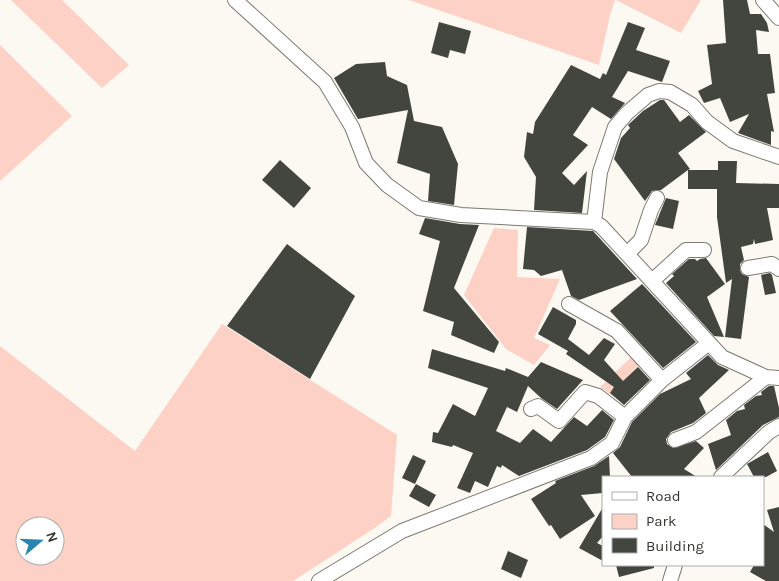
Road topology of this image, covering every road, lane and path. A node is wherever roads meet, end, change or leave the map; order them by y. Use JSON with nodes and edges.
{"nodes":[{"id":1,"x":235,"y":0,"type":"edge"},
{"id":2,"x":763,"y":0,"type":"edge"},
{"id":3,"x":779,"y":18,"type":"edge"},
{"id":4,"x":779,"y":157,"type":"edge"},
{"id":5,"x":657,"y":198,"type":"dead end"},
{"id":6,"x":594,"y":222,"type":"junction"},
{"id":7,"x":704,"y":250,"type":"dead end"},
{"id":8,"x":626,"y":254,"type":"junction"},
{"id":9,"x":748,"y":268,"type":"dead end"},
{"id":10,"x":779,"y":269,"type":"edge"},
{"id":11,"x":652,"y":281,"type":"junction"},
{"id":12,"x":569,"y":304,"type":"dead end"},
{"id":13,"x":709,"y":343,"type":"junction"},
{"id":14,"x":772,"y":377,"type":"edge"},
{"id":15,"x":662,"y":380,"type":"junction"},
{"id":16,"x":531,"y":409,"type":"dead end"},
{"id":17,"x":624,"y":417,"type":"junction"},
{"id":18,"x":774,"y":429,"type":"edge"},
{"id":19,"x":676,"y":440,"type":"dead end"},
{"id":20,"x":779,"y":443,"type":"edge"},
{"id":21,"x":722,"y":476,"type":"edge"},
{"id":22,"x":675,"y":566,"type":"edge"},
{"id":23,"x":319,"y":581,"type":"edge"},
{"id":24,"x":670,"y":581,"type":"edge"}],
"edges":[{"from":1,"to":6,"type":"street"},
{"from":2,"to":3,"type":"street"},
{"from":4,"to":6,"type":"street"},
{"from":5,"to":8,"type":"street"},
{"from":6,"to":8,"type":"street"},
{"from":7,"to":11,"type":"street"},
{"from":8,"to":11,"type":"street"},
{"from":9,"to":10,"type":"street"},
{"from":11,"to":13,"type":"street"},
{"from":12,"to":15,"type":"street"},
{"from":13,"to":14,"type":"street"},
{"from":13,"to":15,"type":"street"},
{"from":14,"to":19,"type":"street"},
{"from":15,"to":17,"type":"street"},
{"from":16,"to":17,"type":"street"},
{"from":17,"to":23,"type":"street"},
{"from":18,"to":20,"type":"street"},
{"from":18,"to":21,"type":"street"},
{"from":22,"to":24,"type":"street"}]}
